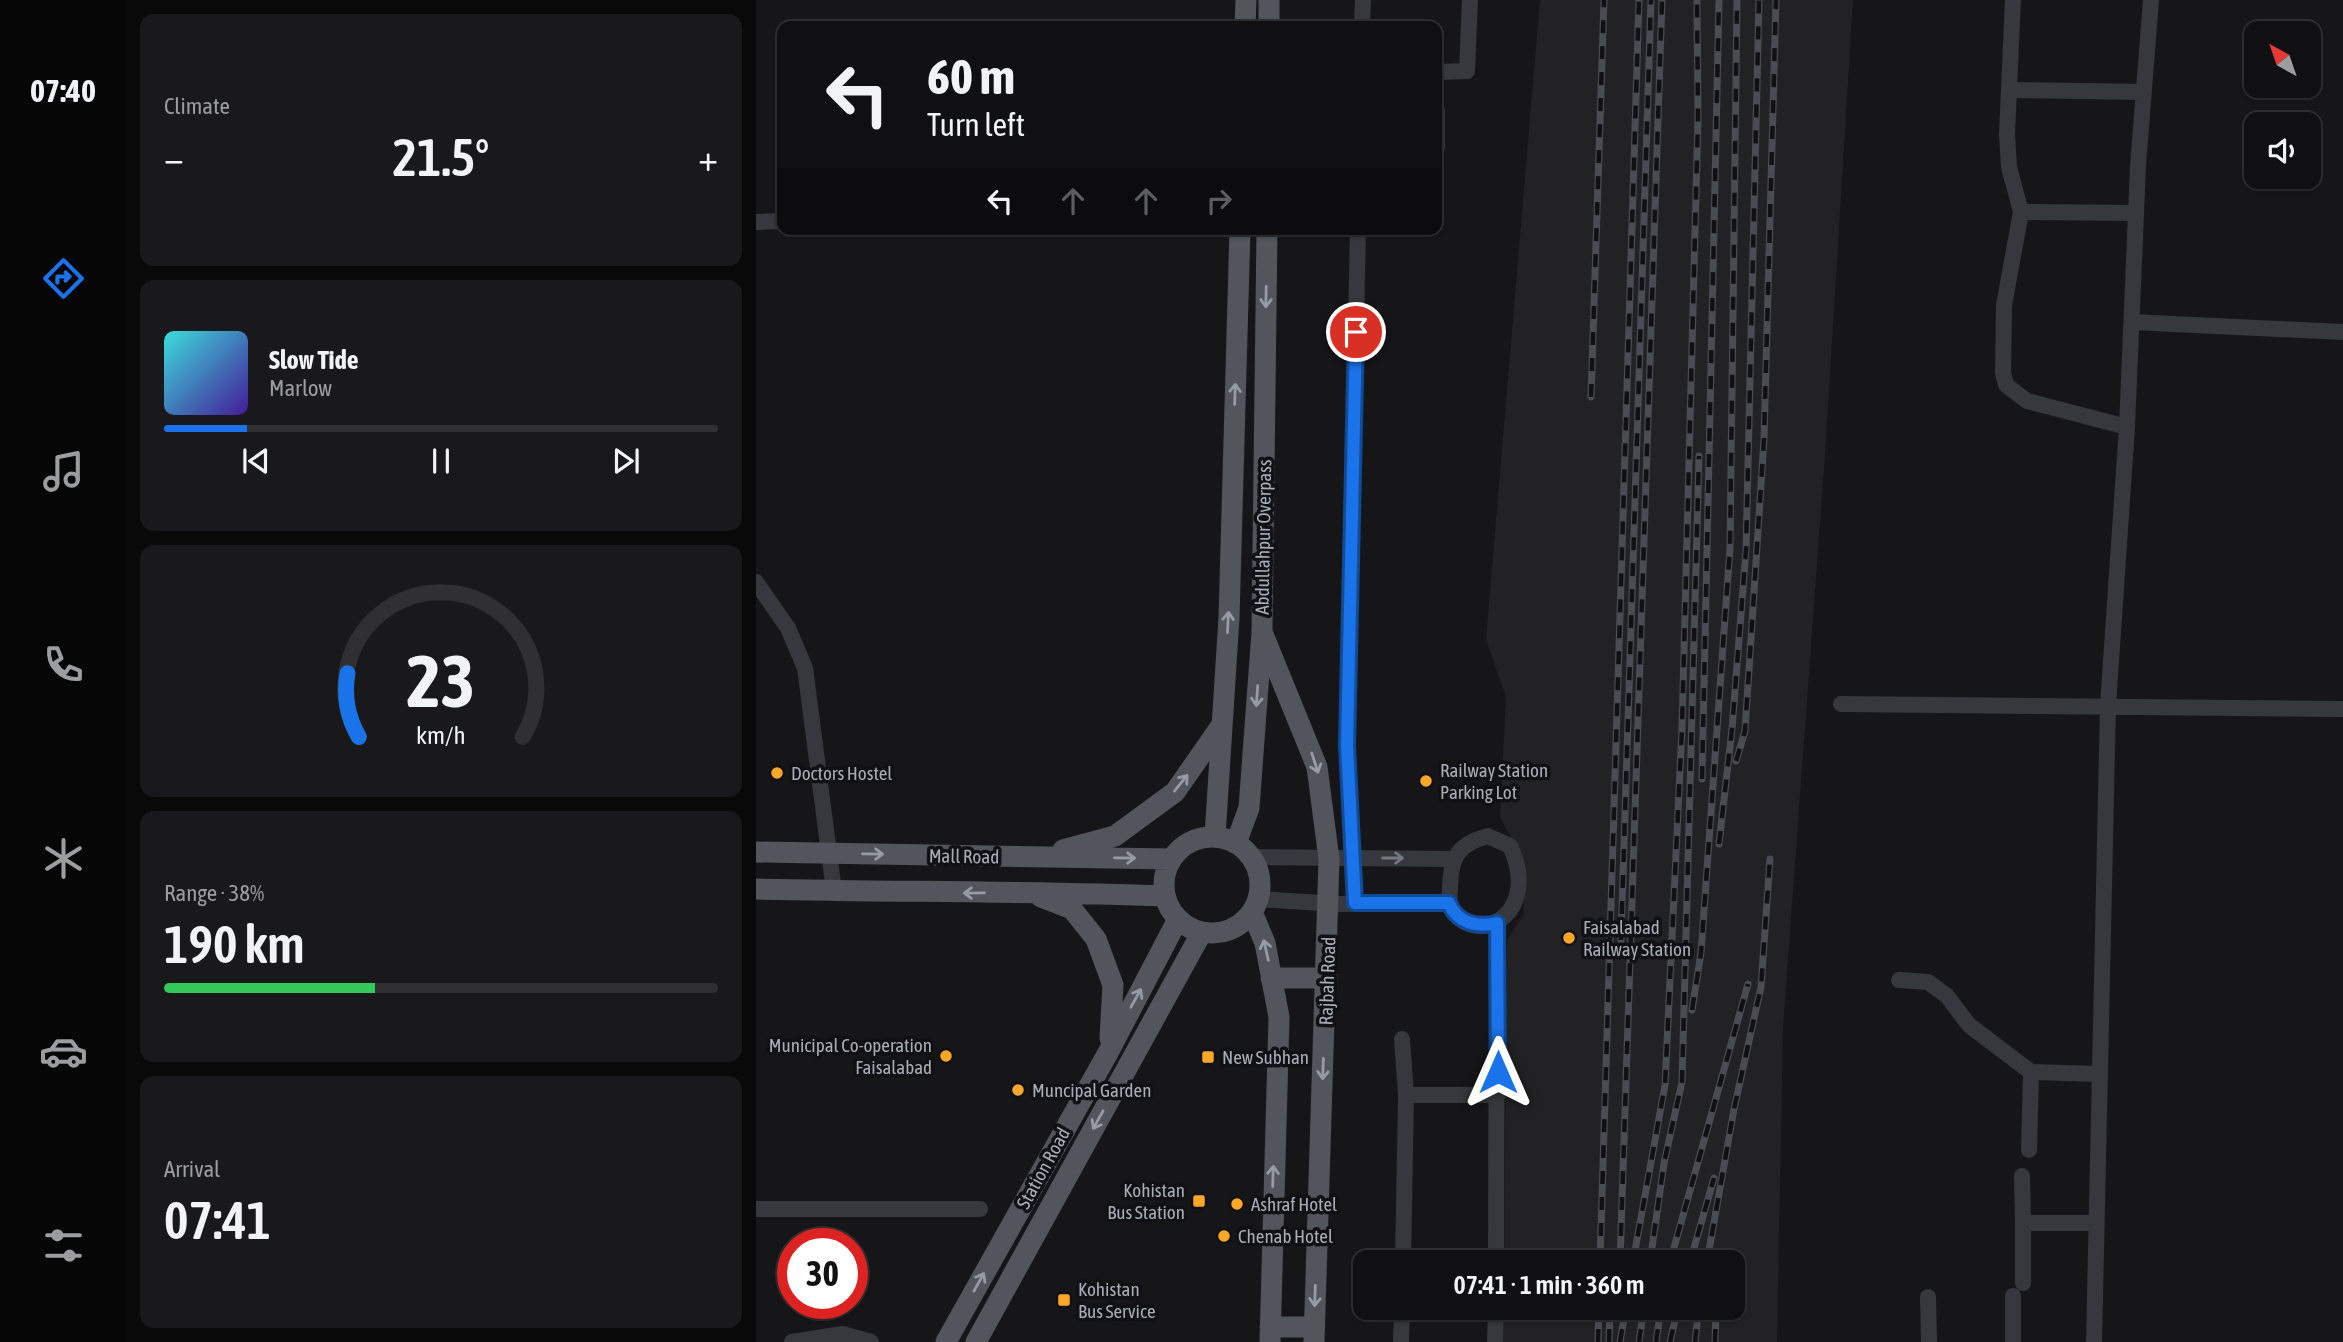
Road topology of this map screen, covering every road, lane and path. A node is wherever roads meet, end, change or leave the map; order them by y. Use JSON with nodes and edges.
{"nodes":[{"id":1,"x":1246,"y":0,"type":"edge"},
{"id":2,"x":1269,"y":0,"type":"edge"},
{"id":3,"x":1363,"y":0,"type":"edge"},
{"id":4,"x":1470,"y":0,"type":"edge"},
{"id":5,"x":2013,"y":0,"type":"edge"},
{"id":6,"x":2151,"y":0,"type":"edge"},
{"id":7,"x":1245,"y":21,"type":"edge"},
{"id":8,"x":1269,"y":21,"type":"edge"},
{"id":9,"x":1362,"y":21,"type":"edge"},
{"id":10,"x":1442,"y":72,"type":"edge"},
{"id":11,"x":2009,"y":90,"type":"junction"},
{"id":12,"x":2144,"y":92,"type":"junction"},
{"id":13,"x":2021,"y":212,"type":"junction"},
{"id":14,"x":2136,"y":213,"type":"junction"},
{"id":15,"x":756,"y":222,"type":"edge"},
{"id":16,"x":777,"y":222,"type":"edge"},
{"id":17,"x":1240,"y":235,"type":"edge"},
{"id":18,"x":1267,"y":235,"type":"edge"},
{"id":19,"x":1358,"y":235,"type":"edge"},
{"id":20,"x":2132,"y":322,"type":"junction"},
{"id":21,"x":2343,"y":332,"type":"edge"},
{"id":22,"x":2127,"y":427,"type":"junction"},
{"id":23,"x":756,"y":582,"type":"edge"},
{"id":24,"x":1262,"y":632,"type":"junction"},
{"id":25,"x":1841,"y":704,"type":"dead end"},
{"id":26,"x":2108,"y":705,"type":"junction"},
{"id":27,"x":2343,"y":709,"type":"edge"},
{"id":28,"x":1223,"y":724,"type":"junction"},
{"id":29,"x":1215,"y":836,"type":"junction"},
{"id":30,"x":1244,"y":850,"type":"junction"},
{"id":31,"x":756,"y":852,"type":"edge"},
{"id":32,"x":830,"y":853,"type":"junction"},
{"id":33,"x":1037,"y":857,"type":"junction"},
{"id":34,"x":1351,"y":858,"type":"junction"},
{"id":35,"x":1171,"y":859,"type":"junction"},
{"id":36,"x":1329,"y":859,"type":"junction"},
{"id":37,"x":1453,"y":859,"type":"junction"},
{"id":38,"x":756,"y":889,"type":"edge"},
{"id":39,"x":1024,"y":890,"type":"junction"},
{"id":40,"x":834,"y":891,"type":"junction"},
{"id":41,"x":1165,"y":896,"type":"junction"},
{"id":42,"x":1328,"y":903,"type":"junction"},
{"id":43,"x":1355,"y":903,"type":"junction"},
{"id":44,"x":1449,"y":903,"type":"junction"},
{"id":45,"x":1255,"y":905,"type":"junction"},
{"id":46,"x":1178,"y":919,"type":"junction"},
{"id":47,"x":1497,"y":923,"type":"junction"},
{"id":48,"x":1202,"y":932,"type":"junction"},
{"id":49,"x":1272,"y":978,"type":"junction"},
{"id":50,"x":1327,"y":978,"type":"junction"},
{"id":51,"x":1899,"y":980,"type":"dead end"},
{"id":52,"x":1402,"y":1039,"type":"dead end"},
{"id":53,"x":1109,"y":1051,"type":"junction"},
{"id":54,"x":2031,"y":1072,"type":"junction"},
{"id":55,"x":2098,"y":1074,"type":"junction"},
{"id":56,"x":1406,"y":1095,"type":"junction"},
{"id":57,"x":1498,"y":1095,"type":"junction"},
{"id":58,"x":2029,"y":1150,"type":"dead end"},
{"id":59,"x":2022,"y":1175,"type":"dead end"},
{"id":60,"x":756,"y":1209,"type":"edge"},
{"id":61,"x":980,"y":1209,"type":"dead end"},
{"id":62,"x":2023,"y":1223,"type":"junction"},
{"id":63,"x":2096,"y":1223,"type":"junction"},
{"id":64,"x":1403,"y":1250,"type":"edge"},
{"id":65,"x":1496,"y":1250,"type":"edge"},
{"id":66,"x":1928,"y":1297,"type":"dead end"},
{"id":67,"x":1402,"y":1320,"type":"edge"},
{"id":68,"x":1496,"y":1320,"type":"edge"},
{"id":69,"x":1270,"y":1334,"type":"edge"},
{"id":70,"x":1314,"y":1335,"type":"edge"},
{"id":71,"x":792,"y":1342,"type":"edge"},
{"id":72,"x":871,"y":1342,"type":"edge"},
{"id":73,"x":946,"y":1342,"type":"edge"},
{"id":74,"x":976,"y":1342,"type":"edge"},
{"id":75,"x":1401,"y":1342,"type":"edge"},
{"id":76,"x":1495,"y":1342,"type":"edge"},
{"id":77,"x":1929,"y":1342,"type":"edge"},
{"id":78,"x":2013,"y":1342,"type":"edge"},
{"id":79,"x":2094,"y":1342,"type":"edge"}],
"edges":[{"from":1,"to":7,"type":"main road"},
{"from":2,"to":8,"type":"main road"},
{"from":3,"to":9,"type":"street"},
{"from":4,"to":10,"type":"street"},
{"from":5,"to":11,"type":"street"},
{"from":6,"to":12,"type":"street"},
{"from":11,"to":12,"type":"street"},
{"from":11,"to":13,"type":"street"},
{"from":12,"to":14,"type":"street"},
{"from":13,"to":14,"type":"street"},
{"from":13,"to":22,"type":"street"},
{"from":14,"to":20,"type":"street"},
{"from":15,"to":16,"type":"street"},
{"from":28,"to":17,"type":"main road","name":"Abdullahpur Overpass","one_way":true},
{"from":18,"to":24,"type":"main road","name":"Abdullahpur Overpass","one_way":true},
{"from":19,"to":34,"type":"street"},
{"from":20,"to":21,"type":"street"},
{"from":20,"to":22,"type":"street"},
{"from":22,"to":26,"type":"street"},
{"from":23,"to":32,"type":"street"},
{"from":24,"to":30,"type":"main road","name":"Abdullahpur Overpass","one_way":true},
{"from":24,"to":36,"type":"main road","name":"Rajbah Road","one_way":true},
{"from":25,"to":26,"type":"street"},
{"from":26,"to":27,"type":"street"},
{"from":26,"to":55,"type":"street"},
{"from":28,"to":29,"type":"main road","name":"Abdullahpur Overpass"},
{"from":33,"to":28,"type":"main road","one_way":true},
{"from":29,"to":30,"type":"main road"},
{"from":29,"to":35,"type":"main road"},
{"from":30,"to":36,"type":"street"},
{"from":30,"to":45,"type":"main road"},
{"from":31,"to":32,"type":"main road","name":"Mall Road"},
{"from":32,"to":33,"type":"main road","name":"Mall Road","one_way":true},
{"from":32,"to":40,"type":"street"},
{"from":33,"to":35,"type":"main road","name":"Mall Road","one_way":true},
{"from":34,"to":36,"type":"street"},
{"from":34,"to":37,"type":"street","one_way":true},
{"from":34,"to":43,"type":"street"},
{"from":35,"to":41,"type":"main road"},
{"from":36,"to":42,"type":"main road","name":"Rajbah Road"},
{"from":37,"to":44,"type":"street"},
{"from":37,"to":47,"type":"street"},
{"from":38,"to":40,"type":"main road","name":"Mall Road"},
{"from":39,"to":40,"type":"main road","name":"Mall Road","one_way":true},
{"from":39,"to":41,"type":"main road","name":"Mall Road"},
{"from":39,"to":53,"type":"main road"},
{"from":41,"to":46,"type":"main road"},
{"from":42,"to":43,"type":"street"},
{"from":42,"to":45,"type":"street"},
{"from":42,"to":50,"type":"main road","name":"Rajbah Road"},
{"from":43,"to":44,"type":"street"},
{"from":44,"to":47,"type":"street"},
{"from":45,"to":48,"type":"main road"},
{"from":49,"to":45,"type":"main road","one_way":true},
{"from":46,"to":48,"type":"main road"},
{"from":53,"to":46,"type":"main road","name":"Station Road","one_way":true},
{"from":47,"to":57,"type":"street"},
{"from":48,"to":74,"type":"main road","name":"Station Road","one_way":true},
{"from":49,"to":50,"type":"main road"},
{"from":69,"to":49,"type":"main road","one_way":true},
{"from":50,"to":70,"type":"main road","name":"Rajbah Road","one_way":true},
{"from":51,"to":54,"type":"street"},
{"from":52,"to":56,"type":"street"},
{"from":73,"to":53,"type":"main road","name":"Station Road","one_way":true},
{"from":54,"to":55,"type":"street"},
{"from":54,"to":58,"type":"street"},
{"from":55,"to":63,"type":"street"},
{"from":56,"to":57,"type":"street"},
{"from":56,"to":64,"type":"street"},
{"from":57,"to":65,"type":"street"},
{"from":59,"to":62,"type":"street"},
{"from":60,"to":61,"type":"street"},
{"from":62,"to":63,"type":"street"},
{"from":62,"to":78,"type":"street"},
{"from":63,"to":79,"type":"street"},
{"from":66,"to":77,"type":"street"},
{"from":67,"to":75,"type":"street"},
{"from":68,"to":76,"type":"street"},
{"from":69,"to":70,"type":"main road"},
{"from":71,"to":72,"type":"street"}]}
